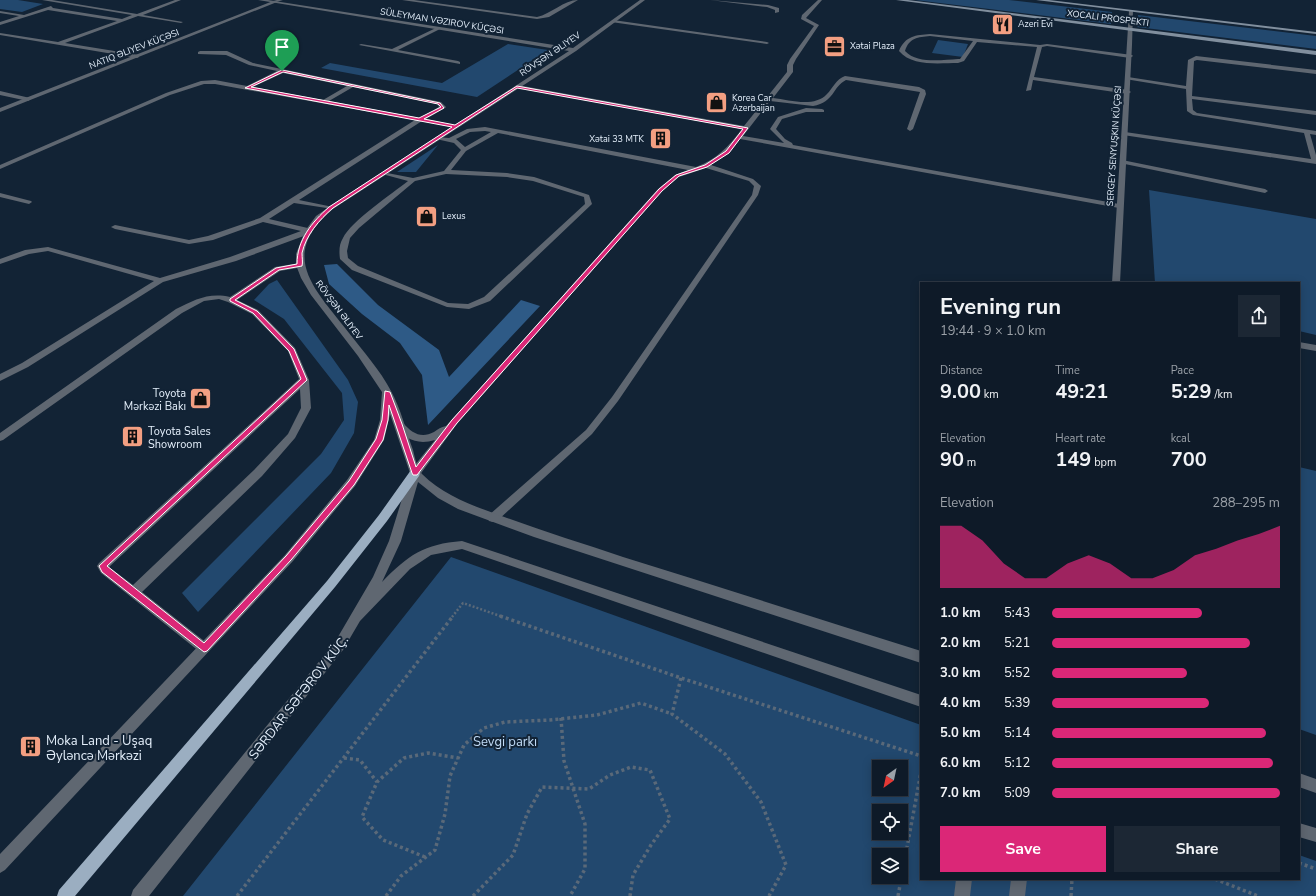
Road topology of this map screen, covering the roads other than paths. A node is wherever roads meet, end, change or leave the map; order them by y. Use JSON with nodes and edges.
{"nodes":[{"id":1,"x":44,"y":0,"type":"edge"},
{"id":2,"x":72,"y":0,"type":"edge"},
{"id":3,"x":179,"y":0,"type":"edge"},
{"id":4,"x":260,"y":0,"type":"edge"},
{"id":5,"x":281,"y":0,"type":"edge"},
{"id":6,"x":404,"y":0,"type":"edge"},
{"id":7,"x":576,"y":0,"type":"edge"},
{"id":8,"x":643,"y":0,"type":"edge"},
{"id":9,"x":712,"y":0,"type":"edge"},
{"id":10,"x":820,"y":0,"type":"edge"},
{"id":11,"x":898,"y":0,"type":"edge"},
{"id":12,"x":1038,"y":0,"type":"edge"},
{"id":13,"x":275,"y":2,"type":"junction"},
{"id":14,"x":63,"y":3,"type":"junction"},
{"id":15,"x":46,"y":8,"type":"junction"},
{"id":16,"x":1131,"y":11,"type":"junction"},
{"id":17,"x":0,"y":12,"type":"edge"},
{"id":18,"x":777,"y":12,"type":"dead end"},
{"id":19,"x":26,"y":15,"type":"junction"},
{"id":20,"x":138,"y":15,"type":"junction"},
{"id":21,"x":123,"y":20,"type":"junction"},
{"id":22,"x":180,"y":22,"type":"dead end"},
{"id":23,"x":613,"y":22,"type":"junction"},
{"id":24,"x":0,"y":24,"type":"edge"},
{"id":25,"x":438,"y":28,"type":"junction"},
{"id":26,"x":1131,"y":29,"type":"junction"},
{"id":27,"x":0,"y":34,"type":"edge"},
{"id":28,"x":1316,"y":34,"type":"edge"},
{"id":29,"x":976,"y":40,"type":"junction"},
{"id":30,"x":767,"y":43,"type":"dead end"},
{"id":31,"x":58,"y":44,"type":"junction"},
{"id":32,"x":362,"y":45,"type":"dead end"},
{"id":33,"x":1040,"y":46,"type":"junction"},
{"id":34,"x":574,"y":50,"type":"junction"},
{"id":35,"x":393,"y":51,"type":"junction"},
{"id":36,"x":200,"y":53,"type":"dead end"},
{"id":37,"x":1316,"y":53,"type":"edge"},
{"id":38,"x":137,"y":56,"type":"junction"},
{"id":39,"x":1130,"y":56,"type":"junction"},
{"id":40,"x":458,"y":62,"type":"dead end"},
{"id":41,"x":282,"y":71,"type":"junction"},
{"id":42,"x":1316,"y":72,"type":"edge"},
{"id":43,"x":1032,"y":78,"type":"junction"},
{"id":44,"x":1128,"y":79,"type":"junction"},
{"id":45,"x":353,"y":85,"type":"junction"},
{"id":46,"x":517,"y":87,"type":"junction"},
{"id":47,"x":247,"y":88,"type":"junction"},
{"id":48,"x":1189,"y":88,"type":"junction"},
{"id":49,"x":1028,"y":90,"type":"dead end"},
{"id":50,"x":1128,"y":92,"type":"junction"},
{"id":51,"x":0,"y":93,"type":"edge"},
{"id":52,"x":1189,"y":97,"type":"junction"},
{"id":53,"x":28,"y":99,"type":"junction"},
{"id":54,"x":769,"y":99,"type":"junction"},
{"id":55,"x":324,"y":102,"type":"junction"},
{"id":56,"x":0,"y":110,"type":"edge"},
{"id":57,"x":822,"y":111,"type":"dead end"},
{"id":58,"x":1316,"y":113,"type":"edge"},
{"id":59,"x":420,"y":120,"type":"junction"},
{"id":60,"x":456,"y":126,"type":"junction"},
{"id":61,"x":746,"y":128,"type":"junction"},
{"id":62,"x":910,"y":129,"type":"dead end"},
{"id":63,"x":497,"y":131,"type":"junction"},
{"id":64,"x":1306,"y":131,"type":"junction"},
{"id":65,"x":1316,"y":132,"type":"edge"},
{"id":66,"x":1125,"y":134,"type":"junction"},
{"id":67,"x":739,"y":137,"type":"junction"},
{"id":68,"x":438,"y":138,"type":"junction"},
{"id":69,"x":450,"y":140,"type":"junction"},
{"id":70,"x":794,"y":146,"type":"junction"},
{"id":71,"x":464,"y":150,"type":"junction"},
{"id":72,"x":1122,"y":162,"type":"junction"},
{"id":73,"x":1316,"y":162,"type":"edge"},
{"id":74,"x":706,"y":166,"type":"junction"},
{"id":75,"x":0,"y":167,"type":"edge"},
{"id":76,"x":694,"y":169,"type":"junction"},
{"id":77,"x":446,"y":172,"type":"junction"},
{"id":78,"x":384,"y":173,"type":"junction"},
{"id":79,"x":413,"y":180,"type":"junction"},
{"id":80,"x":1265,"y":191,"type":"dead end"},
{"id":81,"x":0,"y":195,"type":"edge"},
{"id":82,"x":293,"y":201,"type":"junction"},
{"id":83,"x":30,"y":202,"type":"dead end"},
{"id":84,"x":1119,"y":206,"type":"junction"},
{"id":85,"x":331,"y":208,"type":"junction"},
{"id":86,"x":263,"y":220,"type":"junction"},
{"id":87,"x":115,"y":227,"type":"dead end"},
{"id":88,"x":309,"y":231,"type":"junction"},
{"id":89,"x":0,"y":262,"type":"edge"},
{"id":90,"x":300,"y":265,"type":"junction"},
{"id":91,"x":160,"y":280,"type":"junction"},
{"id":92,"x":1116,"y":282,"type":"edge"},
{"id":93,"x":231,"y":300,"type":"junction"},
{"id":94,"x":1300,"y":345,"type":"edge"},
{"id":95,"x":1316,"y":348,"type":"edge"},
{"id":96,"x":0,"y":378,"type":"edge"},
{"id":97,"x":304,"y":380,"type":"junction"},
{"id":98,"x":387,"y":392,"type":"junction"},
{"id":99,"x":454,"y":422,"type":"junction"},
{"id":100,"x":399,"y":424,"type":"junction"},
{"id":101,"x":0,"y":438,"type":"edge"},
{"id":102,"x":415,"y":473,"type":"junction"},
{"id":103,"x":493,"y":518,"type":"junction"},
{"id":104,"x":133,"y":593,"type":"junction"},
{"id":105,"x":357,"y":618,"type":"junction"},
{"id":106,"x":204,"y":648,"type":"junction"},
{"id":107,"x":920,"y":657,"type":"edge"},
{"id":108,"x":920,"y":700,"type":"edge"},
{"id":109,"x":1300,"y":780,"type":"edge"},
{"id":110,"x":1316,"y":786,"type":"edge"},
{"id":111,"x":1300,"y":830,"type":"edge"},
{"id":112,"x":1316,"y":835,"type":"edge"},
{"id":113,"x":0,"y":864,"type":"edge"},
{"id":114,"x":964,"y":880,"type":"edge"},
{"id":115,"x":1018,"y":880,"type":"edge"},
{"id":116,"x":65,"y":896,"type":"edge"},
{"id":117,"x":139,"y":896,"type":"edge"},
{"id":118,"x":962,"y":896,"type":"edge"},
{"id":119,"x":1016,"y":896,"type":"edge"}],
"edges":[{"from":1,"to":14,"type":"street"},
{"from":2,"to":14,"type":"street"},
{"from":3,"to":20,"type":"street"},
{"from":4,"to":13,"type":"street","name":"SÜLEYMAN VƏZIROV KÜÇƏSI"},
{"from":5,"to":13,"type":"street","name":"NATIQ ƏLIYEV KÜÇƏSI"},
{"from":6,"to":7,"type":"street"},
{"from":8,"to":23,"type":"street","name":"RÖVŞƏN ƏLIYEV"},
{"from":9,"to":18,"type":"street"},
{"from":10,"to":54,"type":"street"},
{"from":11,"to":26,"type":"main road"},
{"from":12,"to":16,"type":"main road"},
{"from":13,"to":25,"type":"street","name":"SÜLEYMAN VƏZIROV KÜÇƏSI"},
{"from":13,"to":38,"type":"street","name":"NATIQ ƏLIYEV KÜÇƏSI"},
{"from":14,"to":15,"type":"street"},
{"from":14,"to":20,"type":"street"},
{"from":15,"to":19,"type":"street"},
{"from":15,"to":21,"type":"street"},
{"from":16,"to":26,"type":"street","name":"SERGEY SENYUŞKIN KÜÇƏSI"},
{"from":16,"to":28,"type":"main road"},
{"from":17,"to":19,"type":"street"},
{"from":19,"to":24,"type":"street"},
{"from":20,"to":21,"type":"street"},
{"from":20,"to":22,"type":"street"},
{"from":21,"to":31,"type":"street"},
{"from":23,"to":30,"type":"street"},
{"from":23,"to":34,"type":"street","name":"RÖVŞƏN ƏLIYEV"},
{"from":25,"to":34,"type":"street","name":"SÜLEYMAN VƏZIROV KÜÇƏSI"},
{"from":25,"to":35,"type":"street"},
{"from":26,"to":37,"type":"main road"},
{"from":26,"to":39,"type":"street","name":"SERGEY SENYUŞKIN KÜÇƏSI"},
{"from":27,"to":31,"type":"street"},
{"from":29,"to":29,"type":"street"},
{"from":29,"to":33,"type":"street"},
{"from":31,"to":38,"type":"street"},
{"from":32,"to":35,"type":"street"},
{"from":33,"to":39,"type":"street"},
{"from":33,"to":43,"type":"street"},
{"from":34,"to":46,"type":"street","name":"RÖVŞƏN ƏLIYEV"},
{"from":35,"to":40,"type":"street"},
{"from":36,"to":41,"type":"street"},
{"from":38,"to":53,"type":"street","name":"NATIQ ƏLIYEV KÜÇƏSI"},
{"from":39,"to":44,"type":"street","name":"SERGEY SENYUŞKIN KÜÇƏSI"},
{"from":41,"to":45,"type":"street"},
{"from":41,"to":47,"type":"street"},
{"from":42,"to":48,"type":"street"},
{"from":43,"to":49,"type":"street"},
{"from":43,"to":50,"type":"street"},
{"from":44,"to":48,"type":"street"},
{"from":44,"to":50,"type":"street","name":"SERGEY SENYUŞKIN KÜÇƏSI"},
{"from":45,"to":55,"type":"street"},
{"from":45,"to":59,"type":"street"},
{"from":46,"to":60,"type":"street","name":"RÖVŞƏN ƏLIYEV"},
{"from":46,"to":61,"type":"street"},
{"from":47,"to":55,"type":"street"},
{"from":47,"to":75,"type":"street"},
{"from":48,"to":52,"type":"street"},
{"from":50,"to":66,"type":"street","name":"SERGEY SENYUŞKIN KÜÇƏSI"},
{"from":51,"to":53,"type":"street"},
{"from":52,"to":58,"type":"street"},
{"from":52,"to":64,"type":"street"},
{"from":53,"to":56,"type":"street","name":"NATIQ ƏLIYEV KÜÇƏSI"},
{"from":54,"to":61,"type":"street"},
{"from":54,"to":62,"type":"street"},
{"from":55,"to":59,"type":"street"},
{"from":57,"to":70,"type":"street"},
{"from":59,"to":60,"type":"street"},
{"from":59,"to":82,"type":"street"},
{"from":60,"to":68,"type":"street","name":"RÖVŞƏN ƏLIYEV"},
{"from":61,"to":67,"type":"street"},
{"from":63,"to":69,"type":"street"},
{"from":63,"to":71,"type":"street"},
{"from":63,"to":76,"type":"street"},
{"from":64,"to":65,"type":"street"},
{"from":64,"to":73,"type":"street"},
{"from":66,"to":72,"type":"street","name":"SERGEY SENYUŞKIN KÜÇƏSI"},
{"from":66,"to":73,"type":"street"},
{"from":67,"to":70,"type":"street"},
{"from":67,"to":74,"type":"street"},
{"from":68,"to":69,"type":"street"},
{"from":68,"to":78,"type":"street","name":"RÖVŞƏN ƏLIYEV"},
{"from":69,"to":71,"type":"street"},
{"from":70,"to":84,"type":"street"},
{"from":71,"to":77,"type":"street"},
{"from":72,"to":80,"type":"street"},
{"from":72,"to":84,"type":"street","name":"SERGEY SENYUŞKIN KÜÇƏSI"},
{"from":74,"to":76,"type":"street"},
{"from":74,"to":103,"type":"street"},
{"from":76,"to":99,"type":"street"},
{"from":77,"to":79,"type":"street"},
{"from":77,"to":79,"type":"street"},
{"from":78,"to":79,"type":"street"},
{"from":78,"to":85,"type":"street","name":"RÖVŞƏN ƏLIYEV"},
{"from":81,"to":83,"type":"street"},
{"from":82,"to":85,"type":"street"},
{"from":82,"to":86,"type":"street"},
{"from":84,"to":92,"type":"street","name":"SERGEY SENYUŞKIN KÜÇƏSI"},
{"from":85,"to":88,"type":"street","name":"RÖVŞƏN ƏLIYEV"},
{"from":86,"to":87,"type":"street"},
{"from":86,"to":88,"type":"street"},
{"from":88,"to":90,"type":"street","name":"RÖVŞƏN ƏLIYEV"},
{"from":88,"to":91,"type":"street"},
{"from":89,"to":91,"type":"street"},
{"from":90,"to":93,"type":"street"},
{"from":90,"to":98,"type":"street","name":"RÖVŞƏN ƏLIYEV"},
{"from":91,"to":96,"type":"street"},
{"from":93,"to":97,"type":"street"},
{"from":93,"to":101,"type":"street"},
{"from":94,"to":95,"type":"street"},
{"from":97,"to":104,"type":"street"},
{"from":97,"to":104,"type":"street"},
{"from":98,"to":100,"type":"street","name":"RÖVŞƏN ƏLIYEV"},
{"from":98,"to":106,"type":"street"},
{"from":99,"to":100,"type":"street"},
{"from":99,"to":102,"type":"street"},
{"from":100,"to":102,"type":"street","name":"RÖVŞƏN ƏLIYEV"},
{"from":102,"to":103,"type":"street"},
{"from":102,"to":105,"type":"street","name":"SƏRDAR SƏFƏROV KÜÇ."},
{"from":102,"to":116,"type":"main road"},
{"from":103,"to":107,"type":"street"},
{"from":104,"to":106,"type":"street"},
{"from":105,"to":108,"type":"street"},
{"from":105,"to":117,"type":"street","name":"SƏRDAR SƏFƏROV KÜÇ."},
{"from":106,"to":113,"type":"street"},
{"from":109,"to":110,"type":"street"},
{"from":111,"to":112,"type":"street"},
{"from":114,"to":118,"type":"street"},
{"from":115,"to":119,"type":"street"}]}
